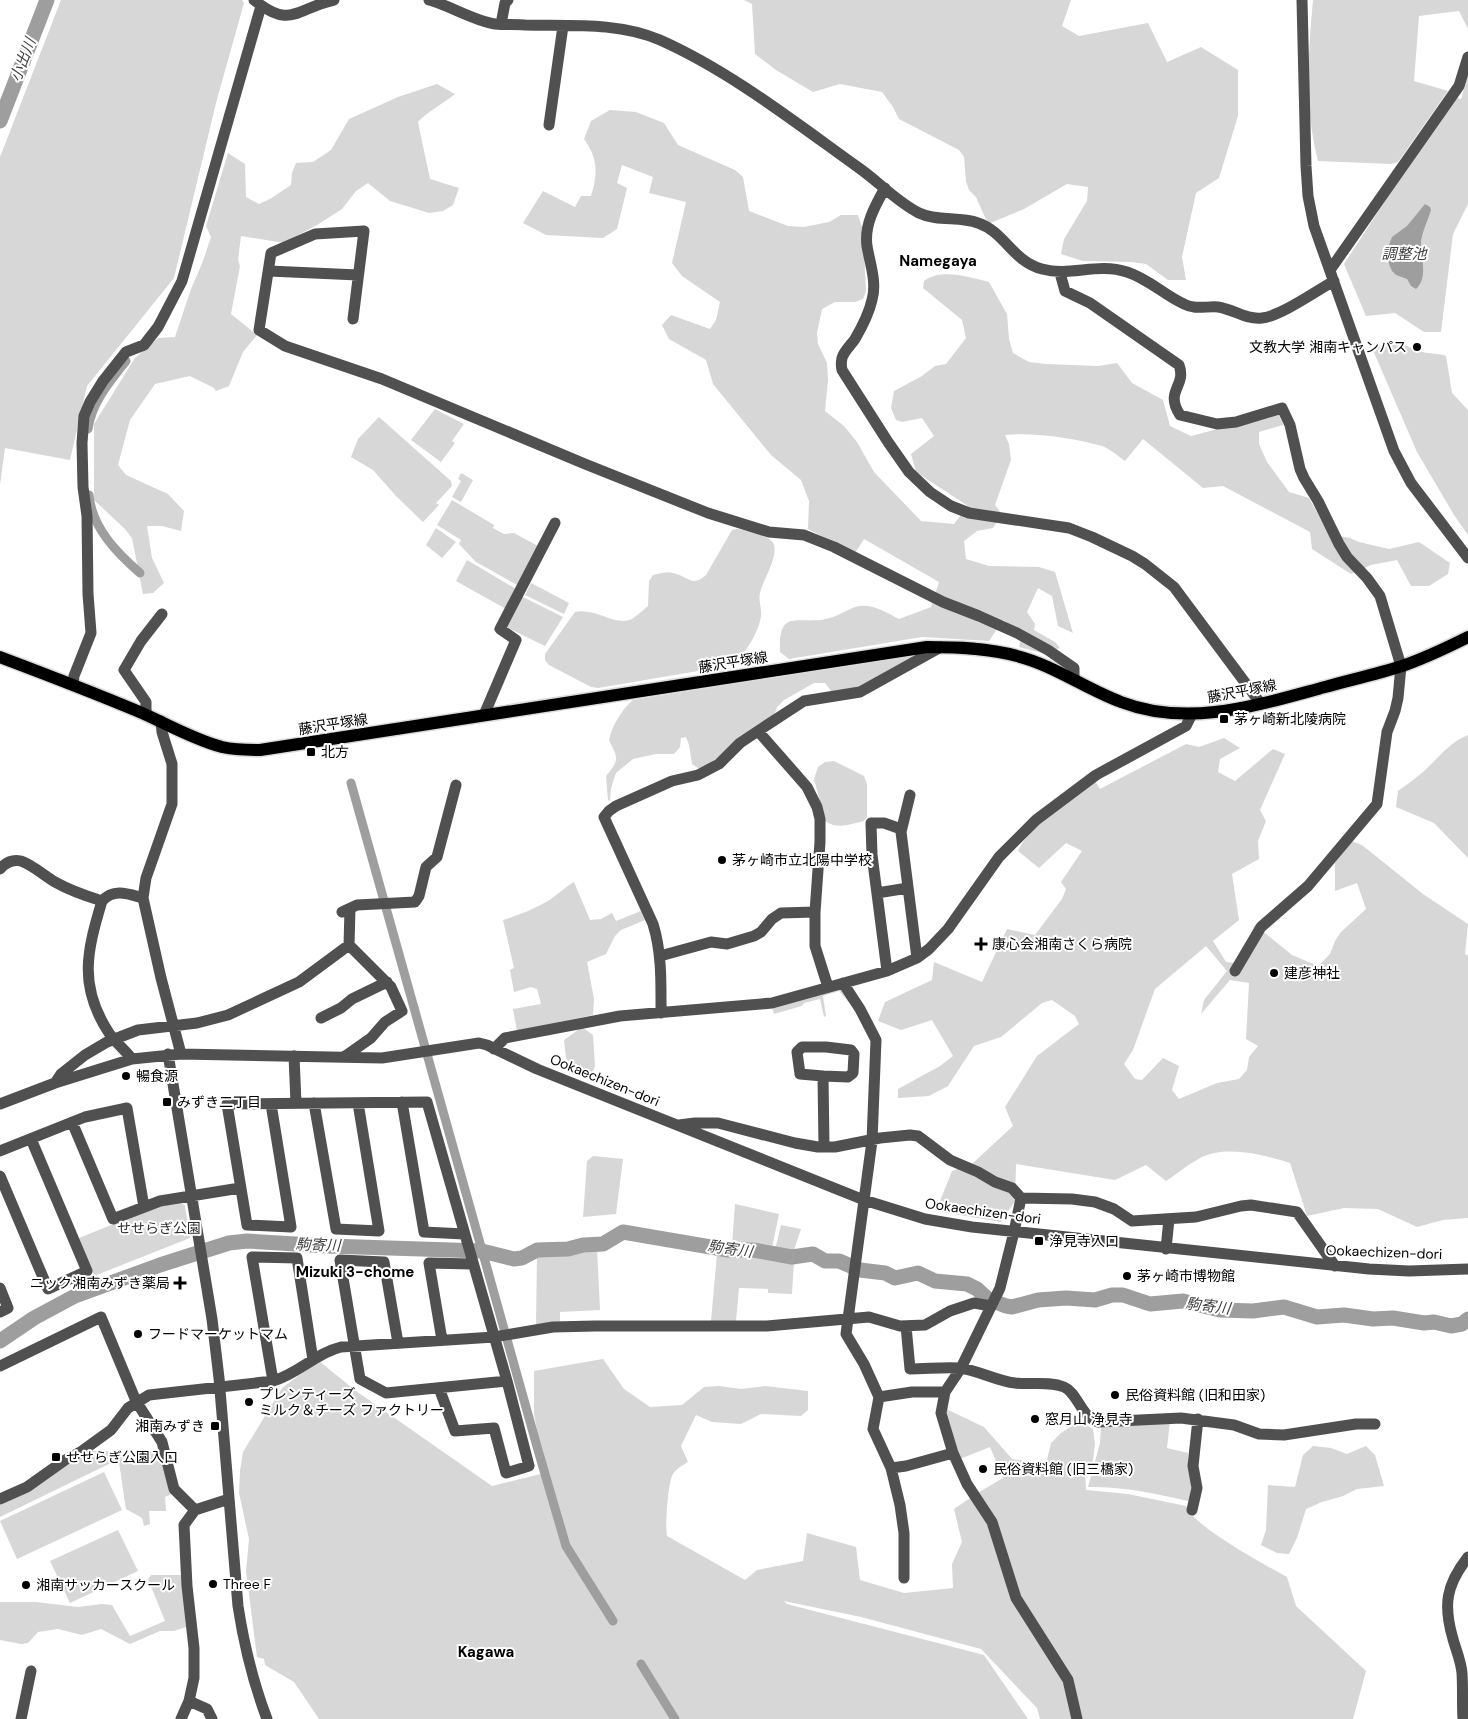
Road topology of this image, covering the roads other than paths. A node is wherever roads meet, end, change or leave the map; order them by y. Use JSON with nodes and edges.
{"nodes":[{"id":1,"x":334,"y":0,"type":"edge"},
{"id":2,"x":429,"y":0,"type":"edge"},
{"id":3,"x":508,"y":0,"type":"edge"},
{"id":4,"x":1302,"y":0,"type":"edge"},
{"id":5,"x":257,"y":3,"type":"edge"},
{"id":6,"x":501,"y":24,"type":"junction"},
{"id":7,"x":563,"y":26,"type":"junction"},
{"id":8,"x":1468,"y":57,"type":"edge"},
{"id":9,"x":549,"y":125,"type":"dead end"},
{"id":10,"x":885,"y":188,"type":"junction"},
{"id":11,"x":269,"y":271,"type":"junction"},
{"id":12,"x":1060,"y":272,"type":"junction"},
{"id":13,"x":358,"y":274,"type":"junction"},
{"id":14,"x":1332,"y":276,"type":"junction"},
{"id":15,"x":353,"y":319,"type":"dead end"},
{"id":16,"x":555,"y":523,"type":"dead end"},
{"id":17,"x":1468,"y":558,"type":"edge"},
{"id":18,"x":162,"y":614,"type":"dead end"},
{"id":19,"x":1468,"y":637,"type":"edge"},
{"id":20,"x":942,"y":647,"type":"junction"},
{"id":21,"x":0,"y":657,"type":"edge"},
{"id":22,"x":1401,"y":666,"type":"junction"},
{"id":23,"x":1074,"y":679,"type":"junction"},
{"id":24,"x":73,"y":684,"type":"junction"},
{"id":25,"x":1261,"y":704,"type":"junction"},
{"id":26,"x":146,"y":714,"type":"junction"},
{"id":27,"x":1192,"y":714,"type":"junction"},
{"id":28,"x":484,"y":715,"type":"junction"},
{"id":29,"x":161,"y":720,"type":"junction"},
{"id":30,"x":758,"y":731,"type":"junction"},
{"id":31,"x":456,"y":785,"type":"dead end"},
{"id":32,"x":910,"y":795,"type":"dead end"},
{"id":33,"x":901,"y":829,"type":"junction"},
{"id":34,"x":0,"y":869,"type":"edge"},
{"id":35,"x":908,"y":888,"type":"junction"},
{"id":36,"x":876,"y":893,"type":"junction"},
{"id":37,"x":143,"y":898,"type":"junction"},
{"id":38,"x":102,"y":901,"type":"junction"},
{"id":39,"x":815,"y":912,"type":"junction"},
{"id":40,"x":349,"y":945,"type":"junction"},
{"id":41,"x":660,"y":956,"type":"junction"},
{"id":42,"x":917,"y":958,"type":"junction"},
{"id":43,"x":887,"y":971,"type":"junction"},
{"id":44,"x":1235,"y":971,"type":"dead end"},
{"id":45,"x":387,"y":982,"type":"junction"},
{"id":46,"x":843,"y":983,"type":"junction"},
{"id":47,"x":828,"y":987,"type":"junction"},
{"id":48,"x":661,"y":1013,"type":"junction"},
{"id":49,"x":321,"y":1018,"type":"dead end"},
{"id":50,"x":173,"y":1026,"type":"junction"},
{"id":51,"x":114,"y":1039,"type":"junction"},
{"id":52,"x":494,"y":1049,"type":"junction"},
{"id":53,"x":168,"y":1054,"type":"junction"},
{"id":54,"x":181,"y":1054,"type":"junction"},
{"id":55,"x":294,"y":1056,"type":"junction"},
{"id":56,"x":344,"y":1057,"type":"junction"},
{"id":57,"x":132,"y":1059,"type":"junction"},
{"id":58,"x":823,"y":1076,"type":"junction"},
{"id":59,"x":55,"y":1083,"type":"junction"},
{"id":60,"x":402,"y":1102,"type":"junction"},
{"id":61,"x":296,"y":1103,"type":"junction"},
{"id":62,"x":314,"y":1103,"type":"junction"},
{"id":63,"x":358,"y":1103,"type":"junction"},
{"id":64,"x":0,"y":1104,"type":"edge"},
{"id":65,"x":271,"y":1104,"type":"junction"},
{"id":66,"x":72,"y":1122,"type":"junction"},
{"id":67,"x":677,"y":1126,"type":"junction"},
{"id":68,"x":31,"y":1139,"type":"junction"},
{"id":69,"x":872,"y":1141,"type":"junction"},
{"id":70,"x":824,"y":1147,"type":"junction"},
{"id":71,"x":0,"y":1152,"type":"edge"},
{"id":72,"x":0,"y":1176,"type":"edge"},
{"id":73,"x":240,"y":1188,"type":"junction"},
{"id":74,"x":192,"y":1196,"type":"junction"},
{"id":75,"x":1021,"y":1198,"type":"junction"},
{"id":76,"x":4,"y":1199,"type":"edge"},
{"id":77,"x":864,"y":1200,"type":"junction"},
{"id":78,"x":144,"y":1207,"type":"junction"},
{"id":79,"x":1170,"y":1219,"type":"junction"},
{"id":80,"x":1014,"y":1232,"type":"junction"},
{"id":81,"x":465,"y":1238,"type":"junction"},
{"id":82,"x":1166,"y":1248,"type":"junction"},
{"id":83,"x":471,"y":1261,"type":"junction"},
{"id":84,"x":1334,"y":1266,"type":"junction"},
{"id":85,"x":1468,"y":1269,"type":"edge"},
{"id":86,"x":0,"y":1288,"type":"edge"},
{"id":87,"x":992,"y":1303,"type":"junction"},
{"id":88,"x":0,"y":1312,"type":"edge"},
{"id":89,"x":846,"y":1320,"type":"junction"},
{"id":90,"x":906,"y":1326,"type":"junction"},
{"id":91,"x":502,"y":1335,"type":"junction"},
{"id":92,"x":442,"y":1340,"type":"junction"},
{"id":93,"x":398,"y":1343,"type":"junction"},
{"id":94,"x":355,"y":1346,"type":"junction"},
{"id":95,"x":313,"y":1360,"type":"junction"},
{"id":96,"x":0,"y":1366,"type":"edge"},
{"id":97,"x":960,"y":1368,"type":"junction"},
{"id":98,"x":273,"y":1381,"type":"junction"},
{"id":99,"x":507,"y":1382,"type":"junction"},
{"id":100,"x":220,"y":1387,"type":"junction"},
{"id":101,"x":439,"y":1388,"type":"junction"},
{"id":102,"x":945,"y":1392,"type":"junction"},
{"id":103,"x":879,"y":1397,"type":"junction"},
{"id":104,"x":136,"y":1401,"type":"junction"},
{"id":105,"x":1198,"y":1419,"type":"junction"},
{"id":106,"x":1375,"y":1424,"type":"dead end"},
{"id":107,"x":954,"y":1453,"type":"junction"},
{"id":108,"x":891,"y":1468,"type":"junction"},
{"id":109,"x":0,"y":1499,"type":"edge"},
{"id":110,"x":229,"y":1499,"type":"junction"},
{"id":111,"x":194,"y":1510,"type":"junction"},
{"id":112,"x":1192,"y":1510,"type":"dead end"},
{"id":113,"x":1468,"y":1557,"type":"edge"},
{"id":114,"x":904,"y":1578,"type":"dead end"},
{"id":115,"x":32,"y":1671,"type":"dead end"},
{"id":116,"x":189,"y":1701,"type":"junction"},
{"id":117,"x":21,"y":1719,"type":"edge"},
{"id":118,"x":181,"y":1719,"type":"edge"},
{"id":119,"x":212,"y":1719,"type":"edge"},
{"id":120,"x":267,"y":1719,"type":"edge"},
{"id":121,"x":1077,"y":1719,"type":"edge"},
{"id":122,"x":1463,"y":1719,"type":"edge"}],
"edges":[{"from":1,"to":5,"type":"street"},
{"from":2,"to":6,"type":"street"},
{"from":3,"to":6,"type":"street"},
{"from":4,"to":14,"type":"street"},
{"from":5,"to":24,"type":"street"},
{"from":6,"to":7,"type":"street"},
{"from":7,"to":9,"type":"street"},
{"from":7,"to":10,"type":"street"},
{"from":8,"to":14,"type":"street"},
{"from":10,"to":12,"type":"street"},
{"from":10,"to":25,"type":"street"},
{"from":11,"to":13,"type":"street"},
{"from":11,"to":13,"type":"street"},
{"from":11,"to":23,"type":"street"},
{"from":12,"to":14,"type":"street"},
{"from":12,"to":22,"type":"street"},
{"from":13,"to":15,"type":"street"},
{"from":14,"to":17,"type":"street"},
{"from":16,"to":28,"type":"street"},
{"from":18,"to":26,"type":"street"},
{"from":19,"to":22,"type":"main road","name":"藤沢平塚線"},
{"from":20,"to":23,"type":"main road","name":"藤沢平塚線"},
{"from":20,"to":28,"type":"main road","name":"藤沢平塚線"},
{"from":20,"to":30,"type":"street"},
{"from":21,"to":24,"type":"main road","name":"藤沢平塚線"},
{"from":22,"to":25,"type":"main road","name":"藤沢平塚線"},
{"from":22,"to":44,"type":"street"},
{"from":23,"to":27,"type":"main road","name":"藤沢平塚線"},
{"from":24,"to":26,"type":"main road","name":"藤沢平塚線"},
{"from":25,"to":27,"type":"main road","name":"藤沢平塚線"},
{"from":26,"to":29,"type":"main road","name":"藤沢平塚線"},
{"from":27,"to":42,"type":"street"},
{"from":28,"to":29,"type":"main road","name":"藤沢平塚線"},
{"from":29,"to":37,"type":"street"},
{"from":30,"to":39,"type":"street"},
{"from":30,"to":41,"type":"street"},
{"from":31,"to":40,"type":"street"},
{"from":32,"to":33,"type":"street"},
{"from":33,"to":35,"type":"street"},
{"from":33,"to":36,"type":"street"},
{"from":34,"to":38,"type":"street"},
{"from":35,"to":36,"type":"street"},
{"from":35,"to":42,"type":"street"},
{"from":36,"to":43,"type":"street"},
{"from":37,"to":38,"type":"street"},
{"from":37,"to":50,"type":"street"},
{"from":38,"to":51,"type":"street"},
{"from":39,"to":41,"type":"street"},
{"from":39,"to":47,"type":"street"},
{"from":40,"to":45,"type":"street"},
{"from":40,"to":50,"type":"street"},
{"from":41,"to":48,"type":"street"},
{"from":42,"to":43,"type":"street"},
{"from":43,"to":46,"type":"street"},
{"from":45,"to":49,"type":"street"},
{"from":45,"to":56,"type":"street"},
{"from":46,"to":47,"type":"street"},
{"from":46,"to":69,"type":"street"},
{"from":47,"to":48,"type":"street"},
{"from":48,"to":52,"type":"street"},
{"from":50,"to":51,"type":"street"},
{"from":50,"to":54,"type":"street"},
{"from":51,"to":57,"type":"street"},
{"from":51,"to":59,"type":"street"},
{"from":52,"to":56,"type":"street","name":"Ookaechizen-dori"},
{"from":52,"to":67,"type":"street","name":"Ookaechizen-dori"},
{"from":53,"to":54,"type":"street","name":"Ookaechizen-dori"},
{"from":53,"to":57,"type":"street","name":"Ookaechizen-dori"},
{"from":53,"to":74,"type":"street"},
{"from":54,"to":55,"type":"street","name":"Ookaechizen-dori"},
{"from":55,"to":56,"type":"street","name":"Ookaechizen-dori"},
{"from":55,"to":61,"type":"street"},
{"from":57,"to":59,"type":"street","name":"Ookaechizen-dori"},
{"from":58,"to":58,"type":"street"},
{"from":58,"to":70,"type":"street"},
{"from":59,"to":64,"type":"street","name":"Ookaechizen-dori"},
{"from":60,"to":63,"type":"street"},
{"from":60,"to":81,"type":"street"},
{"from":60,"to":81,"type":"street"},
{"from":61,"to":62,"type":"street"},
{"from":61,"to":65,"type":"street"},
{"from":62,"to":63,"type":"street"},
{"from":62,"to":63,"type":"street"},
{"from":65,"to":73,"type":"street"},
{"from":65,"to":73,"type":"street"},
{"from":66,"to":68,"type":"street"},
{"from":66,"to":78,"type":"street"},
{"from":66,"to":78,"type":"street"},
{"from":67,"to":70,"type":"street"},
{"from":67,"to":77,"type":"street","name":"Ookaechizen-dori"},
{"from":68,"to":71,"type":"street"},
{"from":68,"to":76,"type":"street"},
{"from":69,"to":70,"type":"street"},
{"from":69,"to":75,"type":"street"},
{"from":69,"to":77,"type":"street"},
{"from":72,"to":76,"type":"street"},
{"from":73,"to":74,"type":"street"},
{"from":74,"to":78,"type":"street"},
{"from":74,"to":100,"type":"street"},
{"from":75,"to":79,"type":"street"},
{"from":75,"to":80,"type":"street"},
{"from":77,"to":80,"type":"street","name":"Ookaechizen-dori"},
{"from":77,"to":89,"type":"street"},
{"from":79,"to":82,"type":"street"},
{"from":79,"to":84,"type":"street"},
{"from":80,"to":82,"type":"street","name":"Ookaechizen-dori"},
{"from":80,"to":87,"type":"street"},
{"from":81,"to":83,"type":"street"},
{"from":82,"to":84,"type":"street","name":"Ookaechizen-dori"},
{"from":83,"to":91,"type":"street"},
{"from":83,"to":92,"type":"street"},
{"from":84,"to":85,"type":"street","name":"Ookaechizen-dori"},
{"from":86,"to":88,"type":"street"},
{"from":87,"to":90,"type":"street"},
{"from":87,"to":97,"type":"street"},
{"from":89,"to":90,"type":"street"},
{"from":89,"to":91,"type":"street"},
{"from":89,"to":103,"type":"street"},
{"from":90,"to":97,"type":"street"},
{"from":91,"to":92,"type":"street"},
{"from":91,"to":99,"type":"street"},
{"from":92,"to":93,"type":"street"},
{"from":93,"to":94,"type":"street"},
{"from":93,"to":94,"type":"street"},
{"from":94,"to":95,"type":"street"},
{"from":94,"to":101,"type":"street"},
{"from":95,"to":98,"type":"street"},
{"from":95,"to":98,"type":"street"},
{"from":96,"to":104,"type":"street"},
{"from":97,"to":102,"type":"street"},
{"from":97,"to":105,"type":"street"},
{"from":98,"to":100,"type":"street"},
{"from":99,"to":101,"type":"street"},
{"from":99,"to":101,"type":"street"},
{"from":100,"to":104,"type":"street"},
{"from":100,"to":110,"type":"street"},
{"from":102,"to":103,"type":"street"},
{"from":102,"to":107,"type":"street"},
{"from":103,"to":108,"type":"street"},
{"from":104,"to":109,"type":"street"},
{"from":104,"to":111,"type":"street"},
{"from":105,"to":106,"type":"street"},
{"from":105,"to":112,"type":"street"},
{"from":107,"to":108,"type":"street"},
{"from":107,"to":121,"type":"street"},
{"from":108,"to":114,"type":"street"},
{"from":110,"to":111,"type":"street"},
{"from":110,"to":120,"type":"street"},
{"from":111,"to":116,"type":"street"},
{"from":113,"to":122,"type":"street"},
{"from":115,"to":117,"type":"street"},
{"from":116,"to":118,"type":"street"},
{"from":116,"to":119,"type":"street"}]}
